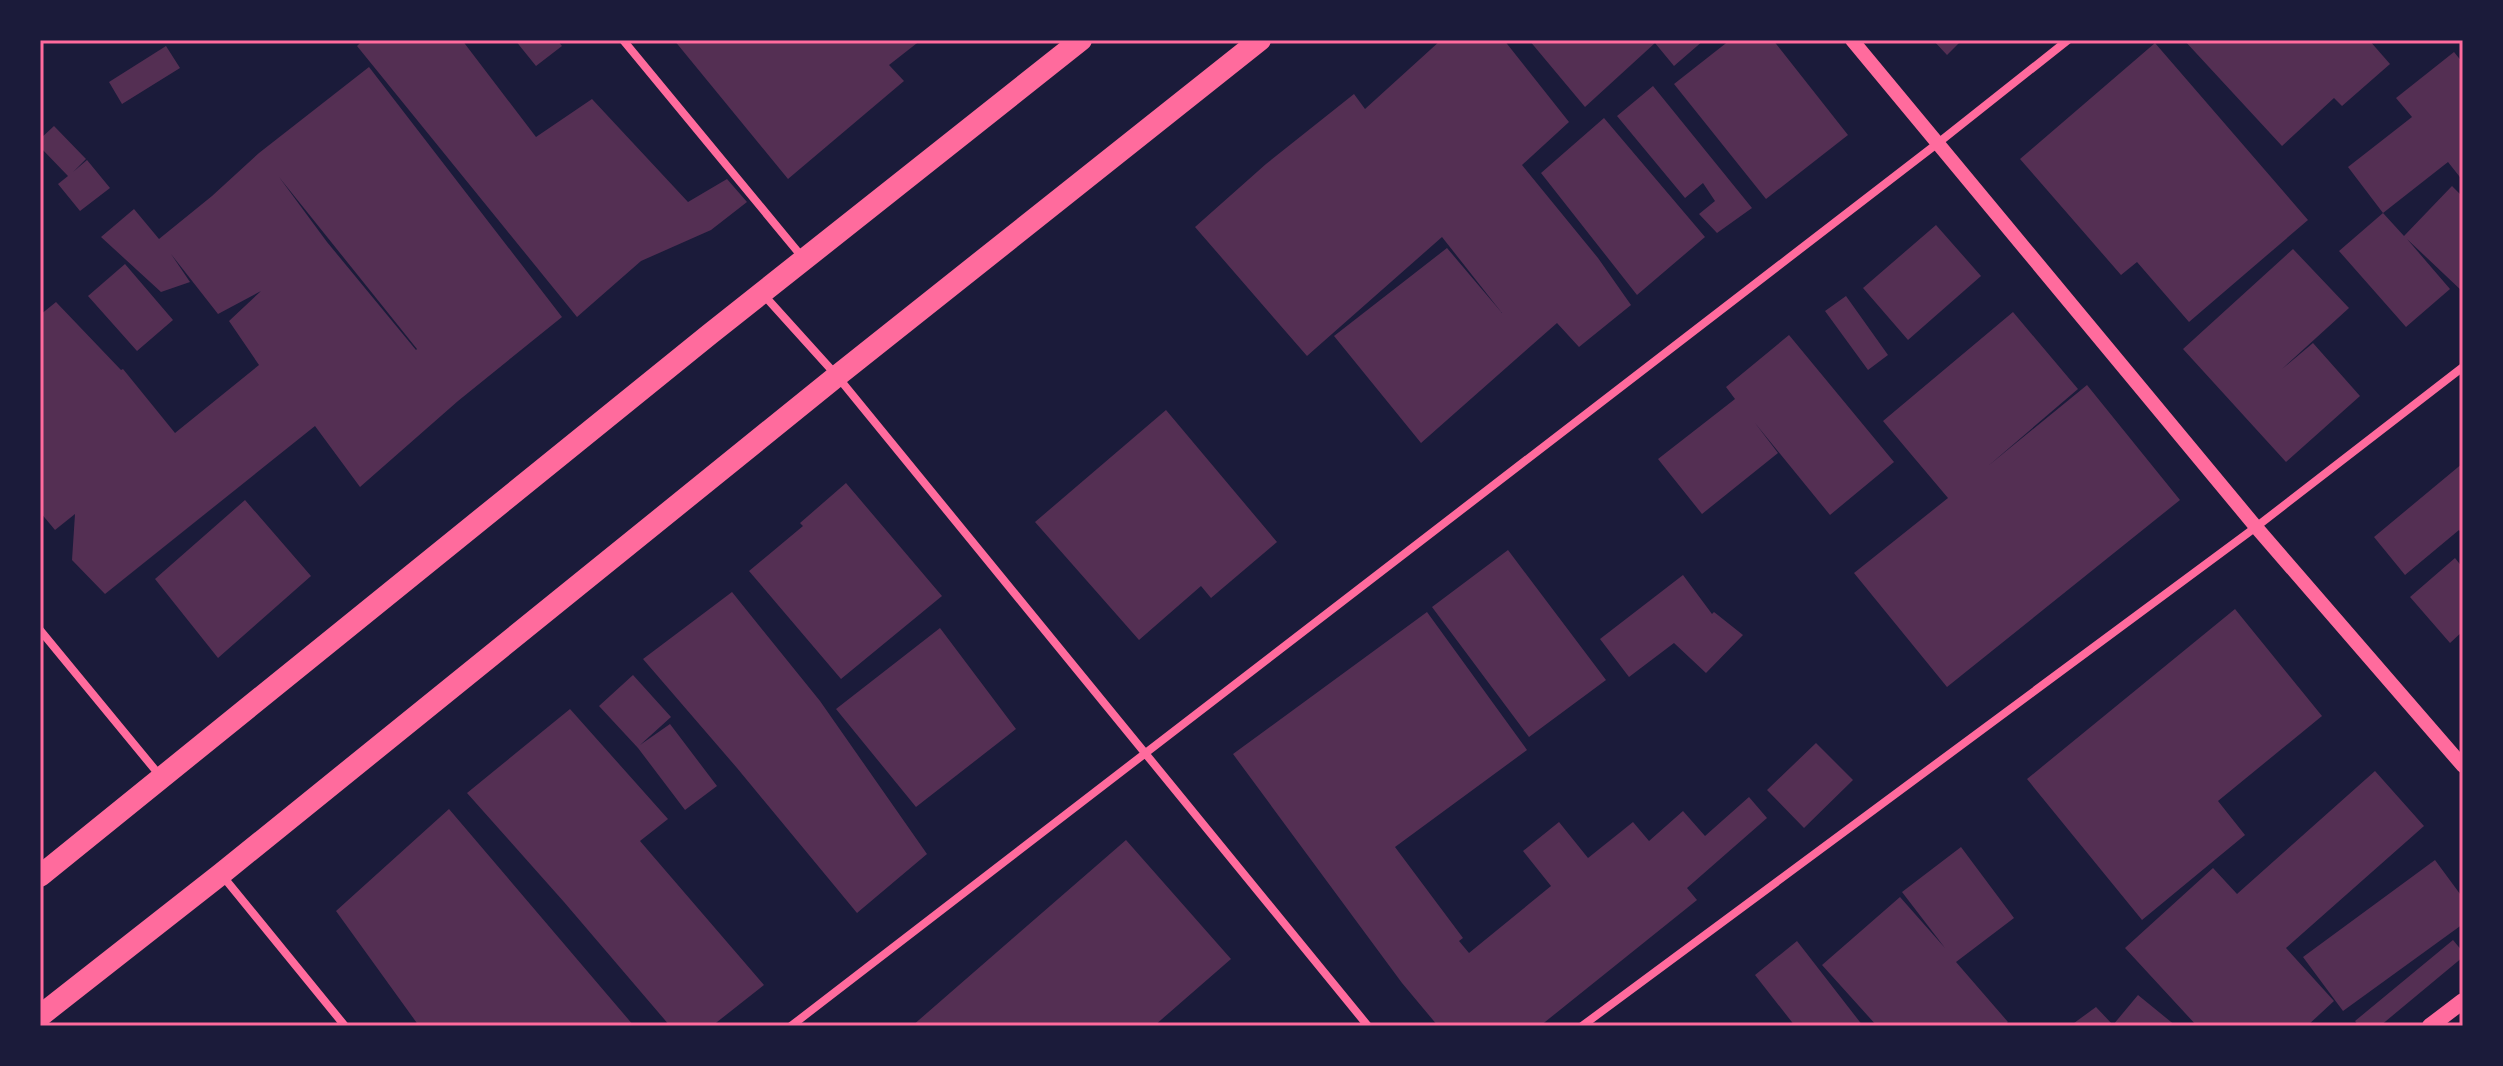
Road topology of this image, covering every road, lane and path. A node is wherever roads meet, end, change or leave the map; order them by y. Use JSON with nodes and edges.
{"nodes":[{"id":1,"x":623,"y":40,"type":"edge"},
{"id":2,"x":1081,"y":40,"type":"edge"},
{"id":3,"x":1260,"y":40,"type":"edge"},
{"id":4,"x":1852,"y":40,"type":"edge"},
{"id":5,"x":2068,"y":40,"type":"edge"},
{"id":6,"x":1938,"y":143,"type":"junction"},
{"id":7,"x":804,"y":259,"type":"junction"},
{"id":8,"x":762,"y":293,"type":"junction"},
{"id":9,"x":2463,"y":367,"type":"edge"},
{"id":10,"x":837,"y":376,"type":"junction"},
{"id":11,"x":2256,"y":527,"type":"junction"},
{"id":12,"x":40,"y":630,"type":"edge"},
{"id":13,"x":1146,"y":752,"type":"junction"},
{"id":14,"x":2463,"y":766,"type":"edge"},
{"id":15,"x":161,"y":778,"type":"junction"},
{"id":16,"x":221,"y":874,"type":"junction"},
{"id":17,"x":40,"y":876,"type":"edge"},
{"id":18,"x":2463,"y":1001,"type":"edge"},
{"id":19,"x":40,"y":1016,"type":"edge"},
{"id":20,"x":345,"y":1026,"type":"edge"},
{"id":21,"x":791,"y":1026,"type":"edge"},
{"id":22,"x":1368,"y":1026,"type":"edge"},
{"id":23,"x":1582,"y":1026,"type":"edge"},
{"id":24,"x":2430,"y":1026,"type":"edge"}],
"edges":[{"from":1,"to":7,"type":"street"},
{"from":2,"to":7,"type":"highway"},
{"from":3,"to":10,"type":"highway"},
{"from":4,"to":6,"type":"street"},
{"from":5,"to":6,"type":"street"},
{"from":6,"to":11,"type":"street"},
{"from":6,"to":13,"type":"street"},
{"from":7,"to":8,"type":"highway"},
{"from":8,"to":10,"type":"street"},
{"from":8,"to":15,"type":"highway"},
{"from":9,"to":11,"type":"street"},
{"from":10,"to":13,"type":"street"},
{"from":10,"to":16,"type":"highway"},
{"from":11,"to":14,"type":"street"},
{"from":11,"to":23,"type":"street"},
{"from":12,"to":15,"type":"street"},
{"from":13,"to":21,"type":"street"},
{"from":13,"to":22,"type":"street"},
{"from":15,"to":17,"type":"highway"},
{"from":16,"to":19,"type":"highway"},
{"from":16,"to":20,"type":"street"},
{"from":18,"to":24,"type":"main road"}]}
